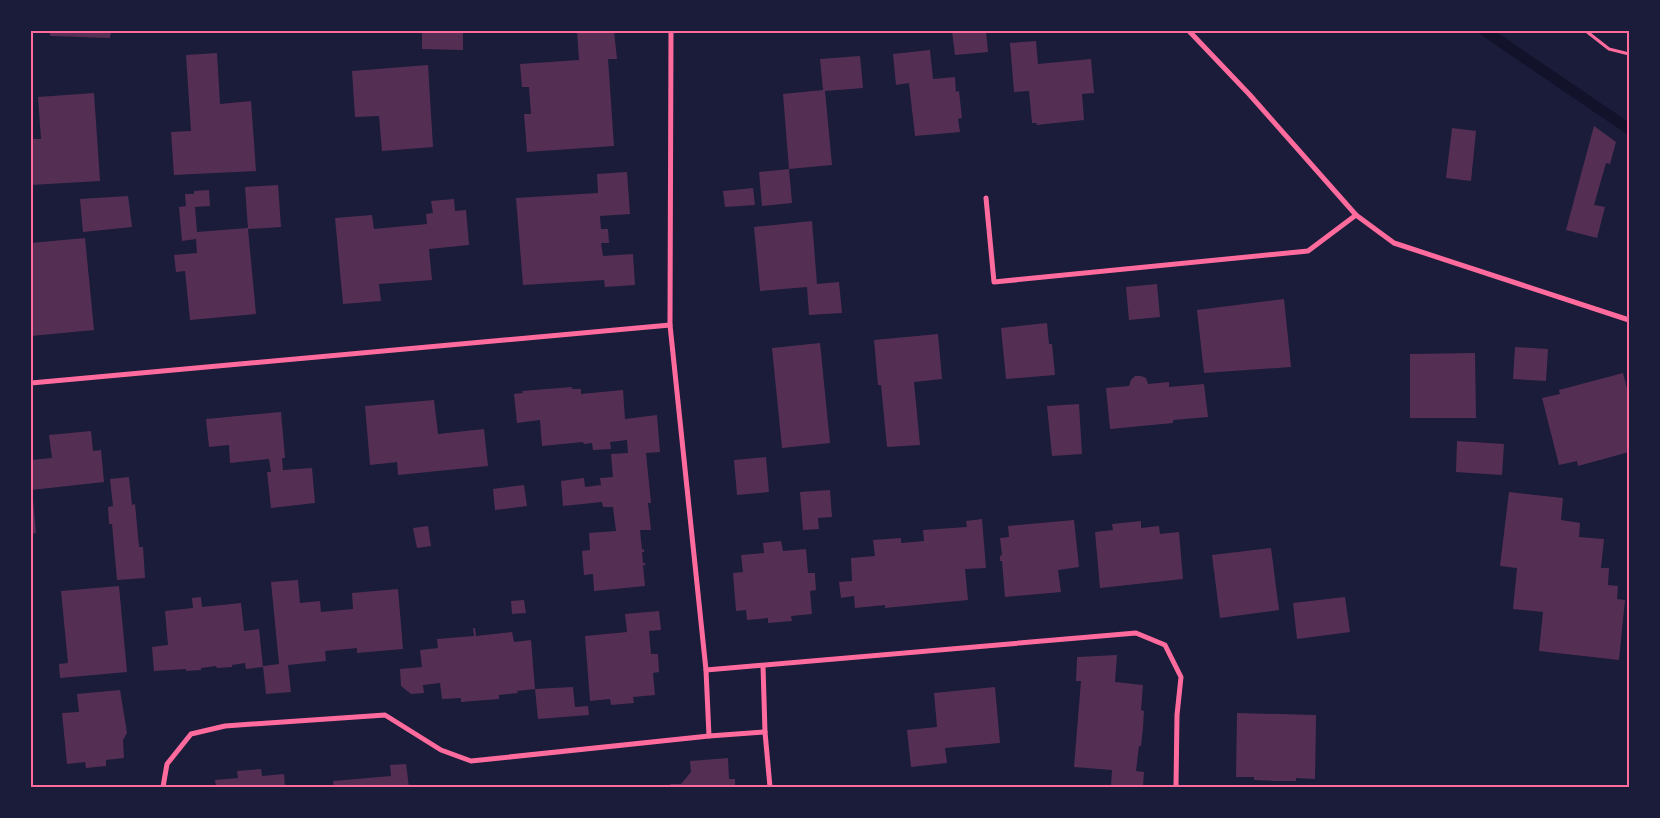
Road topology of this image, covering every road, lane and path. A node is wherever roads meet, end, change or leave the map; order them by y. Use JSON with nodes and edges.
{"nodes":[{"id":1,"x":671,"y":31,"type":"edge"},
{"id":2,"x":1189,"y":31,"type":"edge"},
{"id":3,"x":1586,"y":31,"type":"edge"},
{"id":4,"x":1629,"y":54,"type":"edge"},
{"id":5,"x":986,"y":198,"type":"dead end"},
{"id":6,"x":1356,"y":215,"type":"junction"},
{"id":7,"x":1629,"y":320,"type":"edge"},
{"id":8,"x":670,"y":325,"type":"junction"},
{"id":9,"x":31,"y":383,"type":"edge"},
{"id":10,"x":763,"y":666,"type":"junction"},
{"id":11,"x":706,"y":670,"type":"junction"},
{"id":12,"x":765,"y":732,"type":"junction"},
{"id":13,"x":709,"y":736,"type":"junction"},
{"id":14,"x":163,"y":787,"type":"edge"},
{"id":15,"x":770,"y":787,"type":"edge"},
{"id":16,"x":1176,"y":787,"type":"edge"}],
"edges":[{"from":1,"to":8,"type":"street"},
{"from":2,"to":6,"type":"street"},
{"from":3,"to":4,"type":"path"},
{"from":5,"to":6,"type":"street"},
{"from":6,"to":7,"type":"street"},
{"from":8,"to":9,"type":"street"},
{"from":8,"to":11,"type":"street"},
{"from":10,"to":11,"type":"street"},
{"from":10,"to":12,"type":"street"},
{"from":10,"to":16,"type":"street"},
{"from":11,"to":13,"type":"street"},
{"from":12,"to":13,"type":"street"},
{"from":12,"to":15,"type":"street"},
{"from":13,"to":14,"type":"street"}]}
